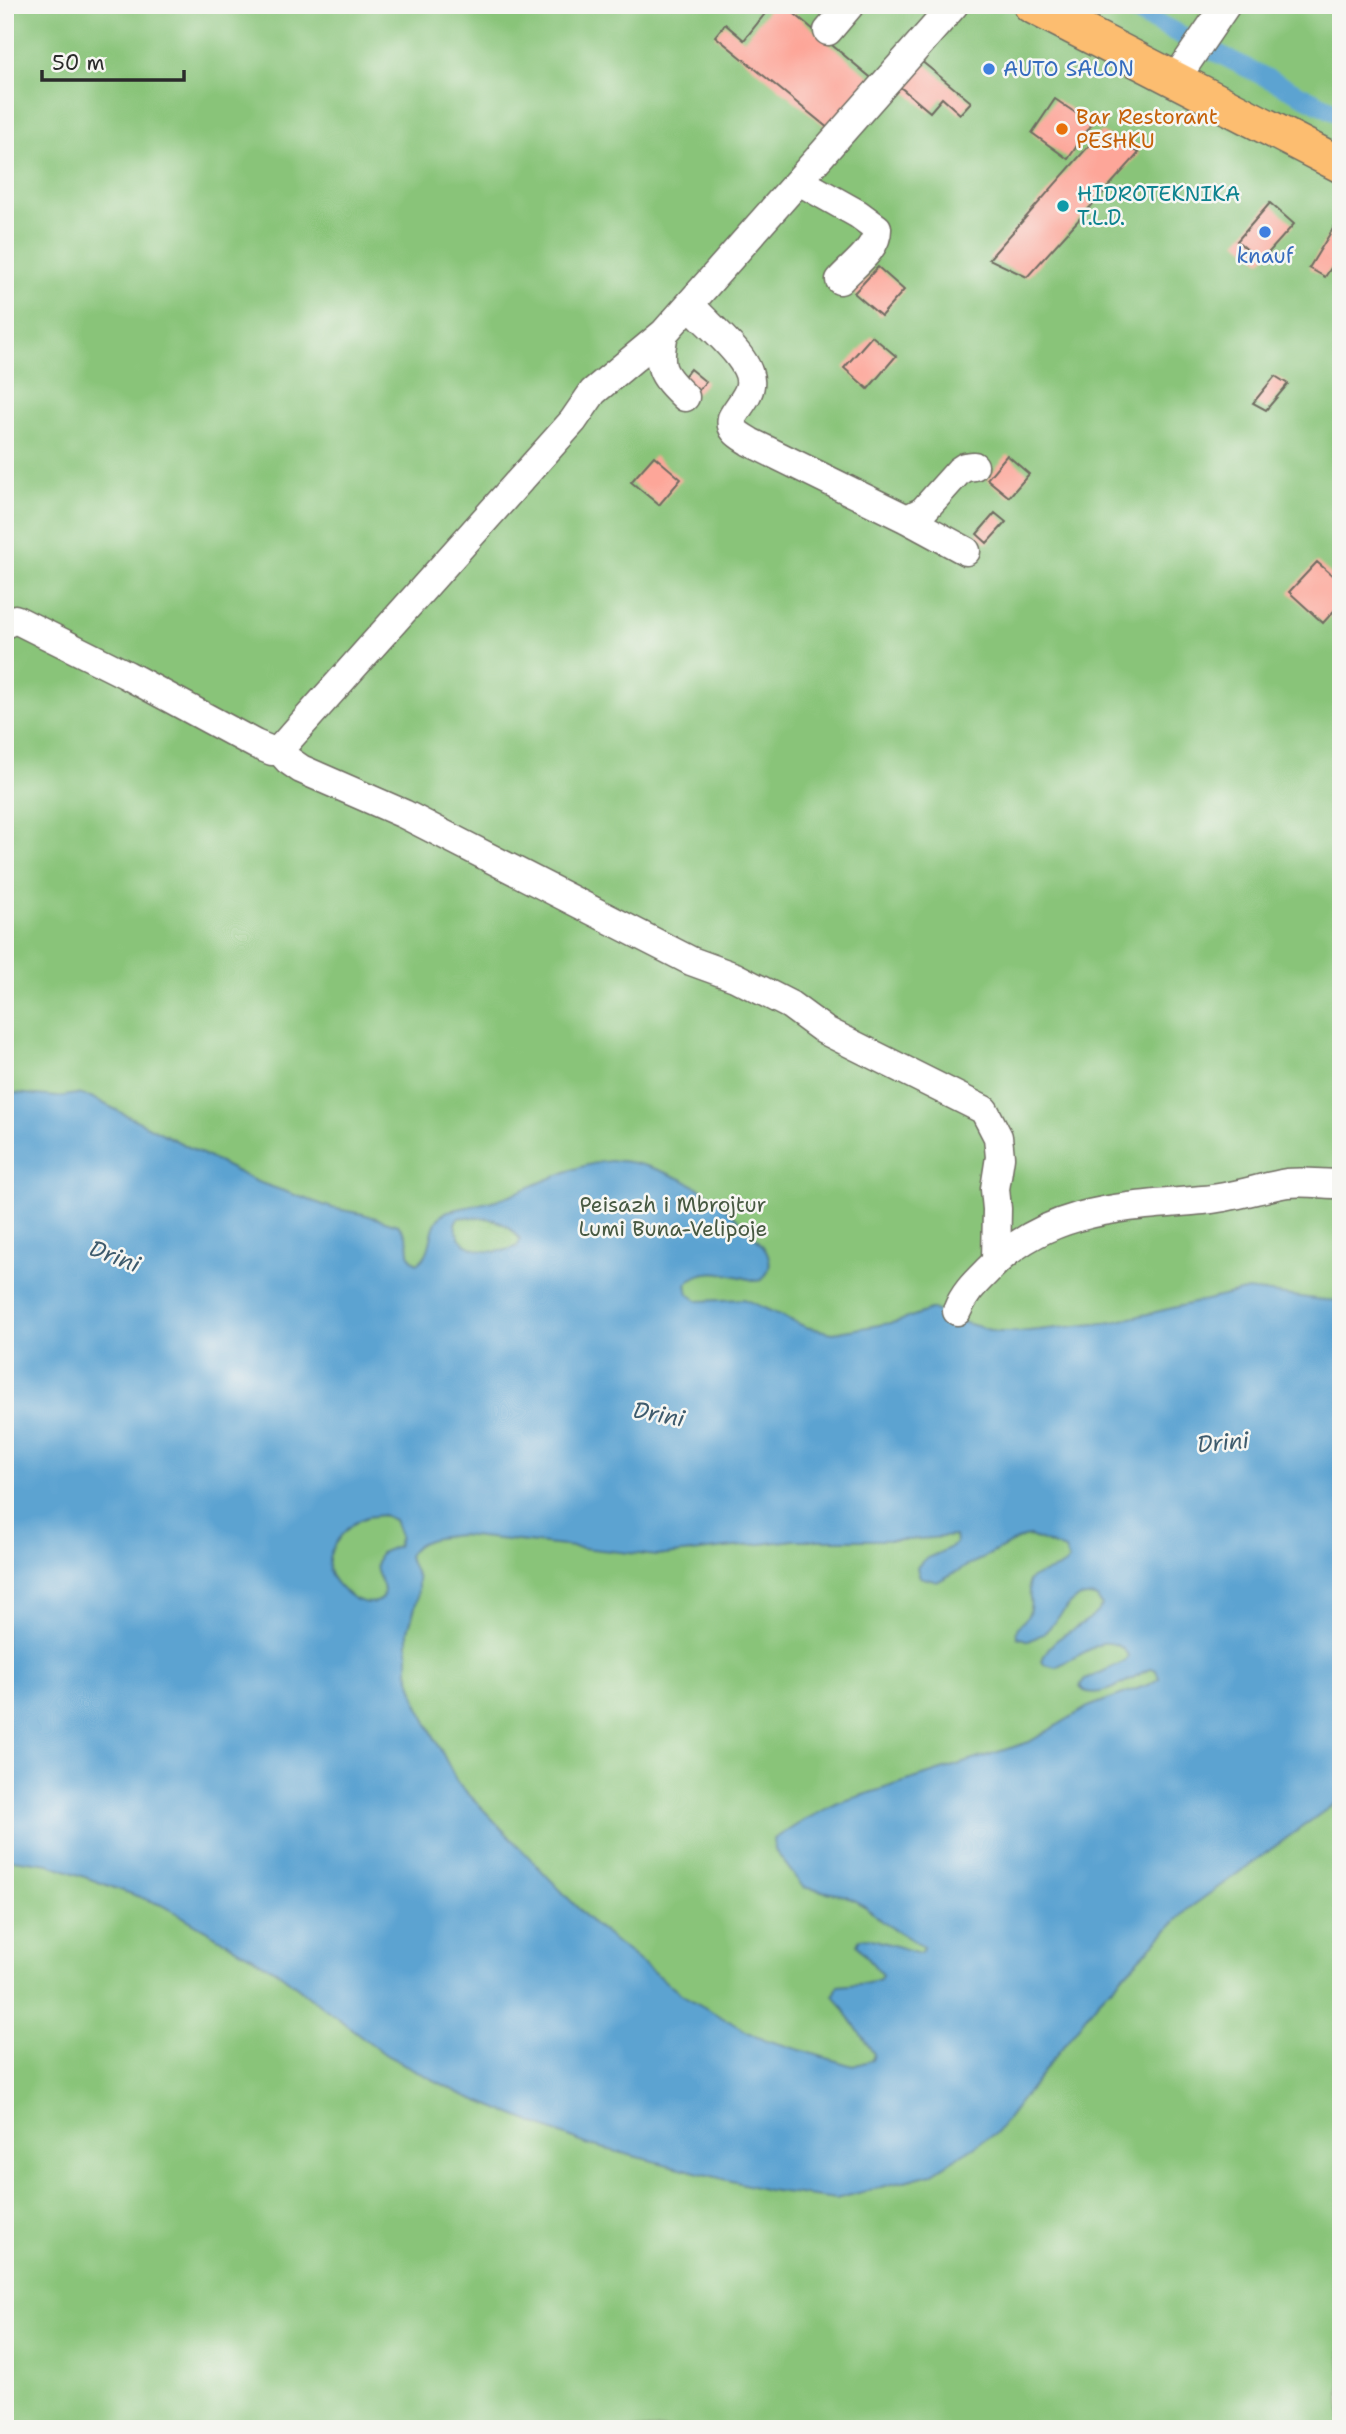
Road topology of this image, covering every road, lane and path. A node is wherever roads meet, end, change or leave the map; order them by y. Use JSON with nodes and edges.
{"nodes":[{"id":1,"x":850,"y":5,"type":"edge"},
{"id":2,"x":954,"y":5,"type":"edge"},
{"id":3,"x":1031,"y":5,"type":"edge"},
{"id":4,"x":1226,"y":5,"type":"edge"},
{"id":5,"x":828,"y":30,"type":"dead end"},
{"id":6,"x":1174,"y":80,"type":"junction"},
{"id":7,"x":1341,"y":165,"type":"edge"},
{"id":8,"x":799,"y":181,"type":"junction"},
{"id":9,"x":840,"y":280,"type":"dead end"},
{"id":10,"x":690,"y":304,"type":"junction"},
{"id":11,"x":664,"y":333,"type":"junction"},
{"id":12,"x":685,"y":397,"type":"dead end"},
{"id":13,"x":974,"y":466,"type":"dead end"},
{"id":14,"x":907,"y":519,"type":"junction"},
{"id":15,"x":966,"y":551,"type":"dead end"},
{"id":16,"x":5,"y":624,"type":"edge"},
{"id":17,"x":279,"y":750,"type":"junction"},
{"id":18,"x":1341,"y":1184,"type":"edge"},
{"id":19,"x":996,"y":1261,"type":"junction"},
{"id":20,"x":957,"y":1311,"type":"dead end"}],
"edges":[{"from":1,"to":5,"type":"lane"},
{"from":2,"to":8,"type":"lane"},
{"from":3,"to":6,"type":"main road"},
{"from":4,"to":6,"type":"lane"},
{"from":6,"to":7,"type":"main road"},
{"from":8,"to":9,"type":"lane"},
{"from":8,"to":10,"type":"lane"},
{"from":10,"to":11,"type":"lane"},
{"from":10,"to":14,"type":"lane"},
{"from":11,"to":12,"type":"lane"},
{"from":11,"to":17,"type":"lane"},
{"from":13,"to":14,"type":"lane"},
{"from":14,"to":15,"type":"lane"},
{"from":16,"to":17,"type":"lane"},
{"from":17,"to":19,"type":"lane"},
{"from":18,"to":19,"type":"lane"},
{"from":19,"to":20,"type":"lane"}]}
